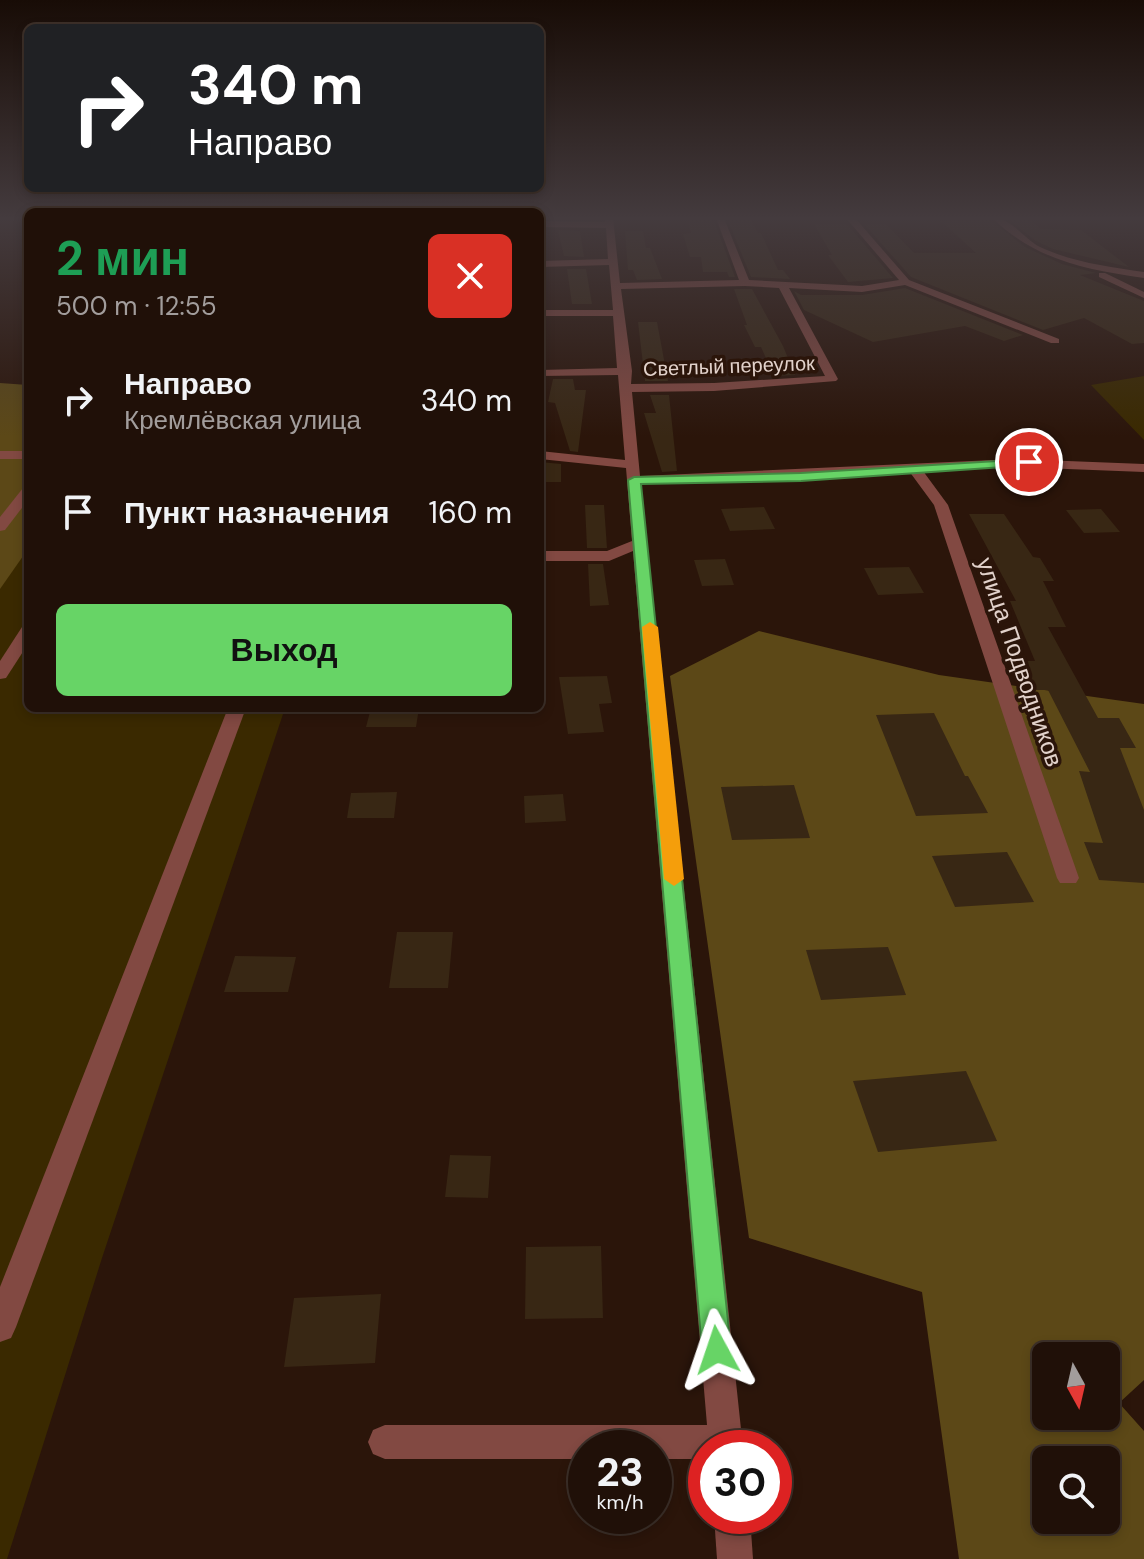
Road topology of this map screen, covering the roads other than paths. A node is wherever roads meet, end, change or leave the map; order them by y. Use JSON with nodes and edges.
{"nodes":[{"id":1,"x":615,"y":291,"type":"edge"},
{"id":2,"x":786,"y":291,"type":"edge"},
{"id":3,"x":928,"y":291,"type":"edge"},
{"id":4,"x":544,"y":313,"type":"edge"},
{"id":5,"x":618,"y":313,"type":"junction"},
{"id":6,"x":1055,"y":341,"type":"dead end"},
{"id":7,"x":544,"y":373,"type":"edge"},
{"id":8,"x":626,"y":380,"type":"junction"},
{"id":9,"x":0,"y":455,"type":"edge"},
{"id":10,"x":24,"y":455,"type":"edge"},
{"id":11,"x":544,"y":456,"type":"edge"},
{"id":12,"x":913,"y":467,"type":"junction"},
{"id":13,"x":1144,"y":468,"type":"edge"},
{"id":14,"x":634,"y":473,"type":"junction"},
{"id":15,"x":24,"y":496,"type":"edge"},
{"id":16,"x":0,"y":527,"type":"edge"},
{"id":17,"x":642,"y":542,"type":"junction"},
{"id":18,"x":544,"y":556,"type":"edge"},
{"id":19,"x":24,"y":637,"type":"edge"},
{"id":20,"x":0,"y":674,"type":"edge"},
{"id":21,"x":235,"y":712,"type":"edge"},
{"id":22,"x":1068,"y":878,"type":"dead end"},
{"id":23,"x":0,"y":1327,"type":"edge"},
{"id":24,"x":724,"y":1430,"type":"edge"},
{"id":25,"x":385,"y":1442,"type":"dead end"},
{"id":26,"x":688,"y":1445,"type":"edge"},
{"id":27,"x":733,"y":1534,"type":"edge"},
{"id":28,"x":735,"y":1559,"type":"edge"}],
"edges":[{"from":1,"to":5,"type":"street"},
{"from":2,"to":8,"type":"street","name":"Светлый переулок"},
{"from":3,"to":6,"type":"street"},
{"from":4,"to":5,"type":"street"},
{"from":5,"to":8,"type":"street"},
{"from":7,"to":8,"type":"street","name":"Светлый переулок"},
{"from":8,"to":14,"type":"street"},
{"from":9,"to":10,"type":"street"},
{"from":11,"to":14,"type":"street"},
{"from":12,"to":13,"type":"street"},
{"from":12,"to":14,"type":"street"},
{"from":12,"to":22,"type":"street","name":"улица Подводников"},
{"from":14,"to":17,"type":"street"},
{"from":15,"to":16,"type":"street"},
{"from":17,"to":18,"type":"street"},
{"from":17,"to":24,"type":"street"},
{"from":19,"to":20,"type":"street"},
{"from":21,"to":23,"type":"street"},
{"from":25,"to":26,"type":"street"},
{"from":27,"to":28,"type":"street"}]}
